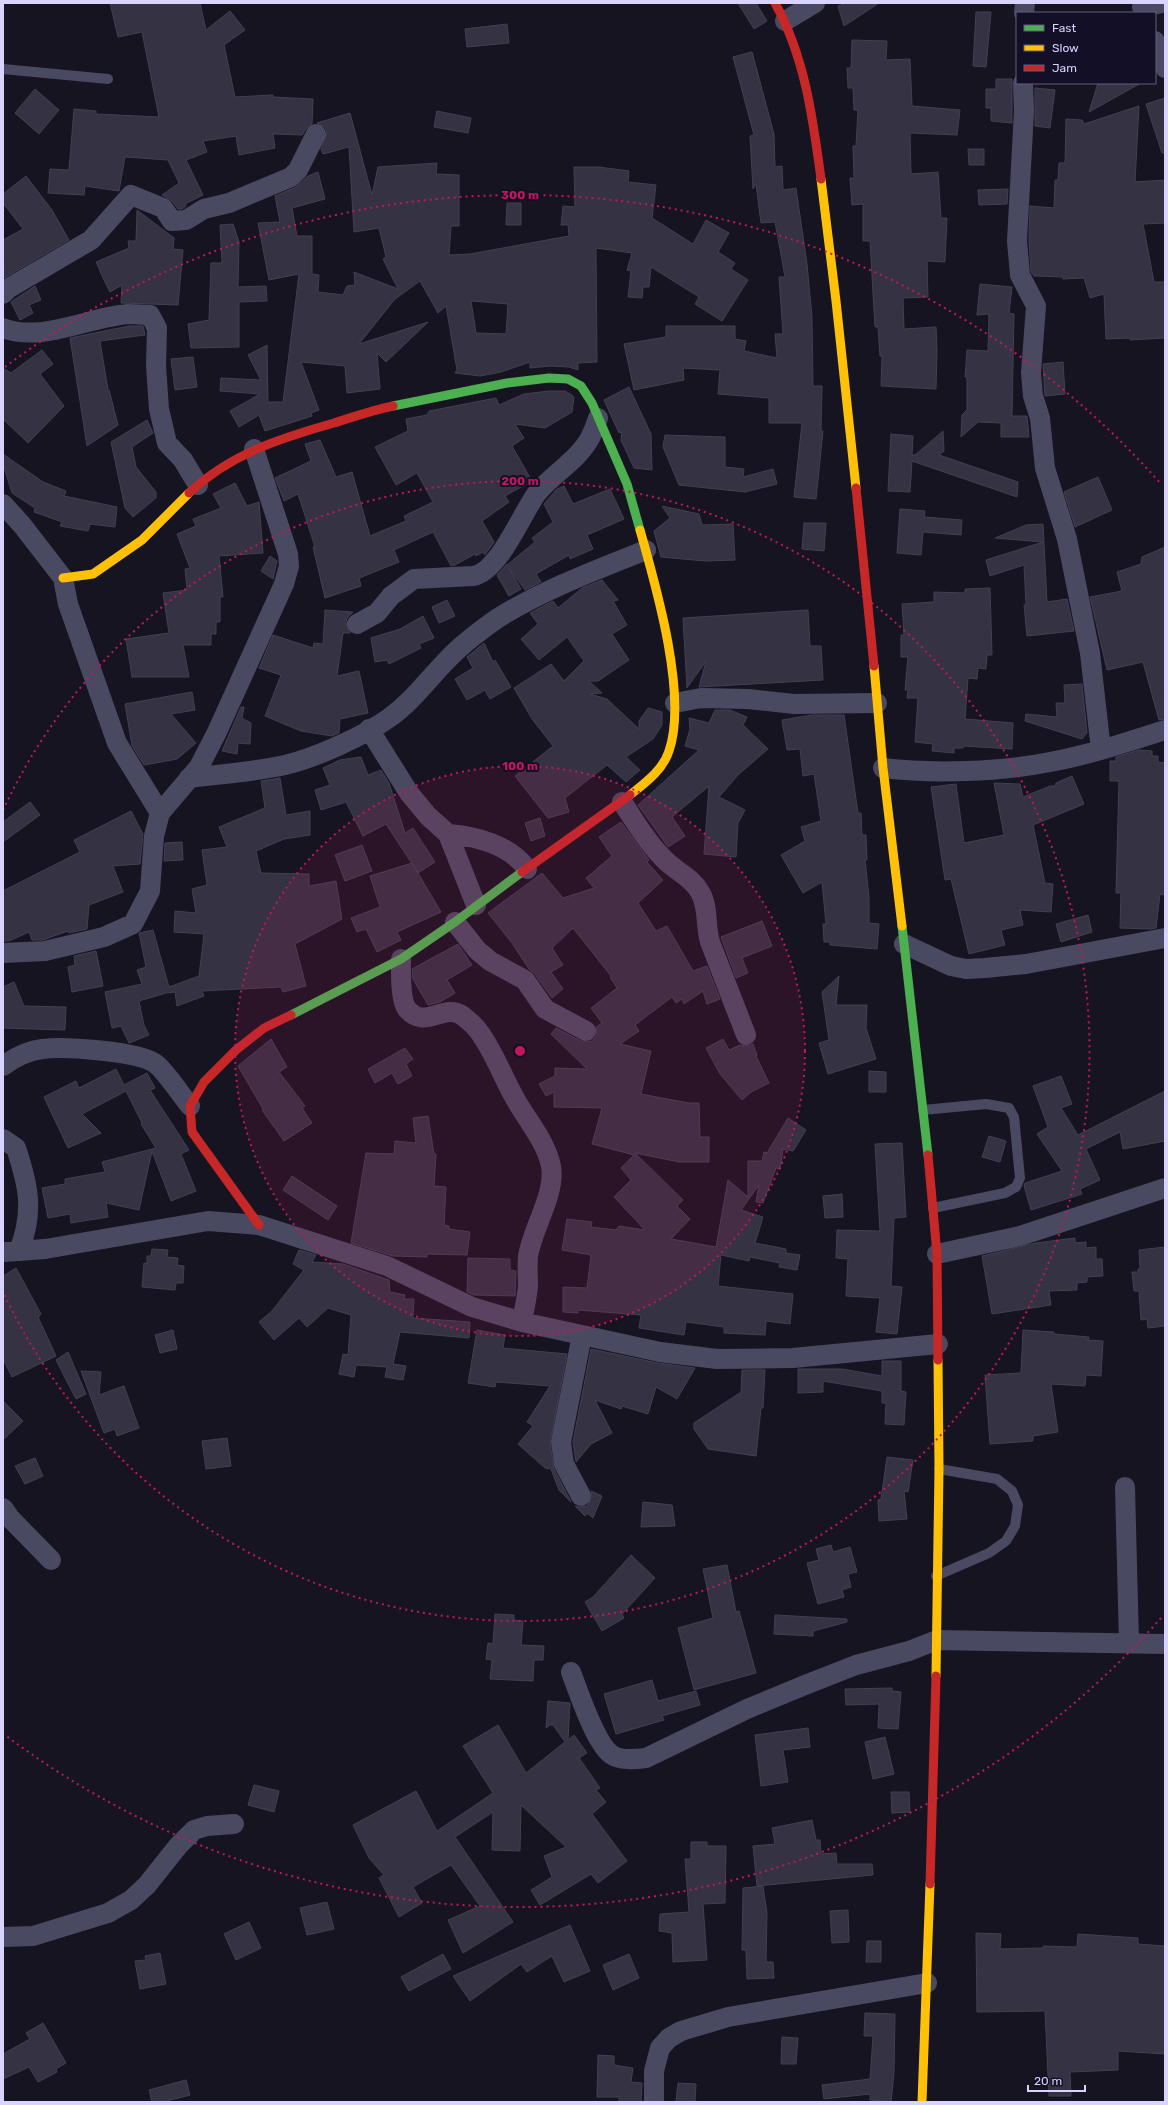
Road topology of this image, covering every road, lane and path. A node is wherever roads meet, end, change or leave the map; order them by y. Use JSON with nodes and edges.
{"nodes":[{"id":1,"x":775,"y":3,"type":"edge"},
{"id":2,"x":815,"y":3,"type":"edge"},
{"id":3,"x":1162,"y":3,"type":"edge"},
{"id":4,"x":1142,"y":8,"type":"edge"},
{"id":5,"x":785,"y":21,"type":"junction"},
{"id":6,"x":1156,"y":44,"type":"edge"},
{"id":7,"x":1165,"y":68,"type":"edge"},
{"id":8,"x":3,"y":69,"type":"edge"},
{"id":9,"x":108,"y":79,"type":"dead end"},
{"id":10,"x":1023,"y":84,"type":"edge"},
{"id":11,"x":316,"y":134,"type":"dead end"},
{"id":12,"x":3,"y":294,"type":"edge"},
{"id":13,"x":3,"y":328,"type":"edge"},
{"id":14,"x":598,"y":418,"type":"junction"},
{"id":15,"x":254,"y":449,"type":"junction"},
{"id":16,"x":198,"y":485,"type":"junction"},
{"id":17,"x":3,"y":504,"type":"edge"},
{"id":18,"x":646,"y":550,"type":"junction"},
{"id":19,"x":63,"y":578,"type":"junction"},
{"id":20,"x":357,"y":624,"type":"dead end"},
{"id":21,"x":675,"y":703,"type":"junction"},
{"id":22,"x":877,"y":703,"type":"junction"},
{"id":23,"x":368,"y":729,"type":"junction"},
{"id":24,"x":1165,"y":730,"type":"edge"},
{"id":25,"x":1101,"y":750,"type":"junction"},
{"id":26,"x":883,"y":768,"type":"junction"},
{"id":27,"x":189,"y":778,"type":"junction"},
{"id":28,"x":622,"y":802,"type":"junction"},
{"id":29,"x":160,"y":813,"type":"junction"},
{"id":30,"x":448,"y":834,"type":"junction"},
{"id":31,"x":527,"y":869,"type":"junction"},
{"id":32,"x":476,"y":905,"type":"junction"},
{"id":33,"x":455,"y":922,"type":"junction"},
{"id":34,"x":1165,"y":938,"type":"edge"},
{"id":35,"x":904,"y":944,"type":"junction"},
{"id":36,"x":3,"y":954,"type":"edge"},
{"id":37,"x":401,"y":959,"type":"junction"},
{"id":38,"x":586,"y":1031,"type":"dead end"},
{"id":39,"x":746,"y":1035,"type":"dead end"},
{"id":40,"x":3,"y":1066,"type":"edge"},
{"id":41,"x":190,"y":1106,"type":"junction"},
{"id":42,"x":923,"y":1110,"type":"junction"},
{"id":43,"x":3,"y":1139,"type":"edge"},
{"id":44,"x":1165,"y":1188,"type":"edge"},
{"id":45,"x":933,"y":1208,"type":"junction"},
{"id":46,"x":259,"y":1225,"type":"junction"},
{"id":47,"x":11,"y":1252,"type":"edge"},
{"id":48,"x":937,"y":1254,"type":"junction"},
{"id":49,"x":522,"y":1322,"type":"junction"},
{"id":50,"x":582,"y":1335,"type":"junction"},
{"id":51,"x":938,"y":1344,"type":"junction"},
{"id":52,"x":939,"y":1469,"type":"junction"},
{"id":53,"x":1125,"y":1487,"type":"dead end"},
{"id":54,"x":580,"y":1496,"type":"dead end"},
{"id":55,"x":3,"y":1508,"type":"edge"},
{"id":56,"x":50,"y":1560,"type":"dead end"},
{"id":57,"x":936,"y":1576,"type":"junction"},
{"id":58,"x":937,"y":1640,"type":"junction"},
{"id":59,"x":1129,"y":1643,"type":"junction"},
{"id":60,"x":1165,"y":1644,"type":"edge"},
{"id":61,"x":571,"y":1672,"type":"dead end"},
{"id":62,"x":234,"y":1824,"type":"dead end"},
{"id":63,"x":3,"y":1937,"type":"edge"},
{"id":64,"x":927,"y":1983,"type":"junction"},
{"id":65,"x":654,"y":2102,"type":"edge"},
{"id":66,"x":922,"y":2102,"type":"edge"}],
"edges":[{"from":1,"to":5,"type":"street"},
{"from":2,"to":5,"type":"street"},
{"from":3,"to":4,"type":"street"},
{"from":5,"to":22,"type":"street"},
{"from":6,"to":7,"type":"street"},
{"from":8,"to":9,"type":"lane"},
{"from":10,"to":25,"type":"street"},
{"from":11,"to":12,"type":"street"},
{"from":13,"to":16,"type":"street"},
{"from":14,"to":15,"type":"street"},
{"from":14,"to":18,"type":"street"},
{"from":14,"to":20,"type":"street"},
{"from":15,"to":16,"type":"street"},
{"from":15,"to":27,"type":"street"},
{"from":16,"to":19,"type":"street"},
{"from":17,"to":19,"type":"street"},
{"from":18,"to":21,"type":"street"},
{"from":18,"to":23,"type":"street"},
{"from":19,"to":29,"type":"street"},
{"from":21,"to":22,"type":"street"},
{"from":21,"to":28,"type":"street"},
{"from":22,"to":26,"type":"street"},
{"from":23,"to":27,"type":"street"},
{"from":23,"to":30,"type":"street"},
{"from":24,"to":25,"type":"street"},
{"from":25,"to":26,"type":"street"},
{"from":26,"to":35,"type":"street"},
{"from":27,"to":29,"type":"street"},
{"from":28,"to":31,"type":"street"},
{"from":28,"to":39,"type":"street"},
{"from":29,"to":36,"type":"street"},
{"from":30,"to":31,"type":"street"},
{"from":30,"to":32,"type":"street"},
{"from":31,"to":32,"type":"street"},
{"from":32,"to":33,"type":"street"},
{"from":33,"to":37,"type":"street"},
{"from":33,"to":38,"type":"street"},
{"from":34,"to":35,"type":"street"},
{"from":35,"to":42,"type":"street"},
{"from":37,"to":41,"type":"street"},
{"from":37,"to":49,"type":"street"},
{"from":40,"to":41,"type":"street"},
{"from":41,"to":46,"type":"street"},
{"from":42,"to":45,"type":"street"},
{"from":42,"to":45,"type":"lane"},
{"from":43,"to":47,"type":"street"},
{"from":44,"to":48,"type":"street"},
{"from":45,"to":48,"type":"street"},
{"from":46,"to":47,"type":"street"},
{"from":46,"to":49,"type":"street"},
{"from":48,"to":51,"type":"street"},
{"from":49,"to":50,"type":"street"},
{"from":50,"to":51,"type":"street"},
{"from":50,"to":54,"type":"street"},
{"from":51,"to":52,"type":"street"},
{"from":52,"to":57,"type":"street"},
{"from":52,"to":57,"type":"lane"},
{"from":53,"to":59,"type":"street"},
{"from":55,"to":56,"type":"street"},
{"from":57,"to":58,"type":"street"},
{"from":58,"to":59,"type":"street"},
{"from":58,"to":61,"type":"street"},
{"from":58,"to":64,"type":"street"},
{"from":59,"to":60,"type":"street"},
{"from":62,"to":63,"type":"street"},
{"from":64,"to":65,"type":"street"},
{"from":64,"to":66,"type":"street"}]}
